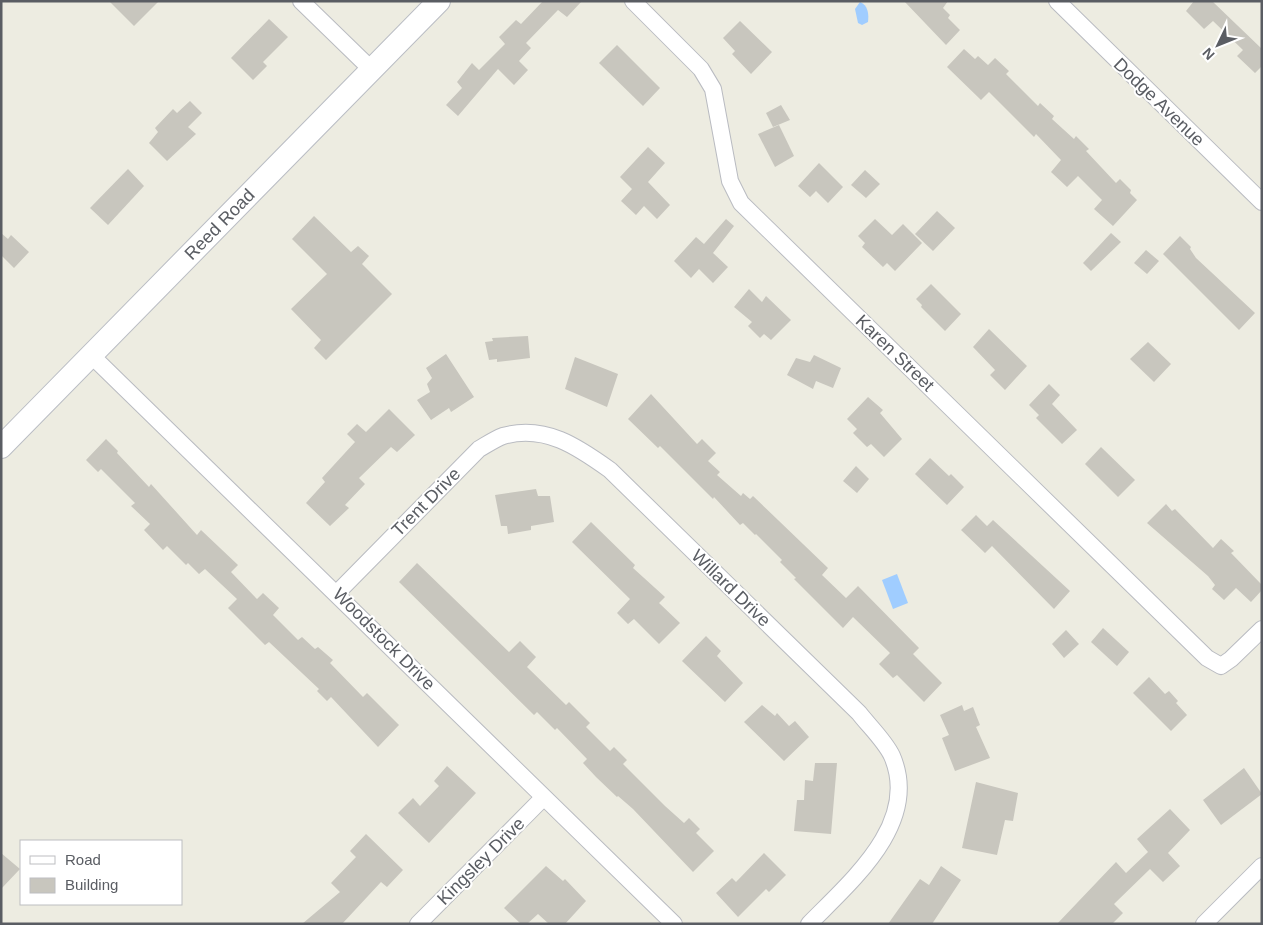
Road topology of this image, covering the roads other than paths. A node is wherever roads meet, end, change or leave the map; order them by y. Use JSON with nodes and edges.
{"nodes":[{"id":1,"x":301,"y":1,"type":"edge"},
{"id":2,"x":439,"y":1,"type":"edge"},
{"id":3,"x":633,"y":1,"type":"edge"},
{"id":4,"x":1057,"y":1,"type":"edge"},
{"id":5,"x":372,"y":70,"type":"junction"},
{"id":6,"x":1262,"y":202,"type":"edge"},
{"id":7,"x":92,"y":356,"type":"junction"},
{"id":8,"x":527,"y":433,"type":"joint"},
{"id":9,"x":1,"y":448,"type":"edge"},
{"id":10,"x":337,"y":593,"type":"junction"},
{"id":11,"x":1262,"y":629,"type":"edge"},
{"id":12,"x":543,"y":798,"type":"junction"},
{"id":13,"x":1262,"y":866,"type":"edge"},
{"id":14,"x":418,"y":924,"type":"edge"},
{"id":15,"x":674,"y":924,"type":"edge"},
{"id":16,"x":809,"y":924,"type":"edge"},
{"id":17,"x":1204,"y":924,"type":"edge"}],
"edges":[{"from":1,"to":5,"type":"street"},
{"from":2,"to":5,"type":"main road","name":"Reed Road"},
{"from":3,"to":11,"type":"street","name":"Karen Street"},
{"from":4,"to":6,"type":"street","name":"Dodge Avenue"},
{"from":5,"to":7,"type":"main road","name":"Reed Road"},
{"from":7,"to":9,"type":"main road","name":"Reed Road"},
{"from":7,"to":10,"type":"street","name":"Woodstock Drive"},
{"from":8,"to":10,"type":"street","name":"Trent Drive"},
{"from":8,"to":16,"type":"street","name":"Willard Drive"},
{"from":10,"to":12,"type":"street","name":"Woodstock Drive"},
{"from":12,"to":14,"type":"street","name":"Kingsley Drive"},
{"from":12,"to":15,"type":"street","name":"Woodstock Drive"},
{"from":13,"to":17,"type":"street"}]}
